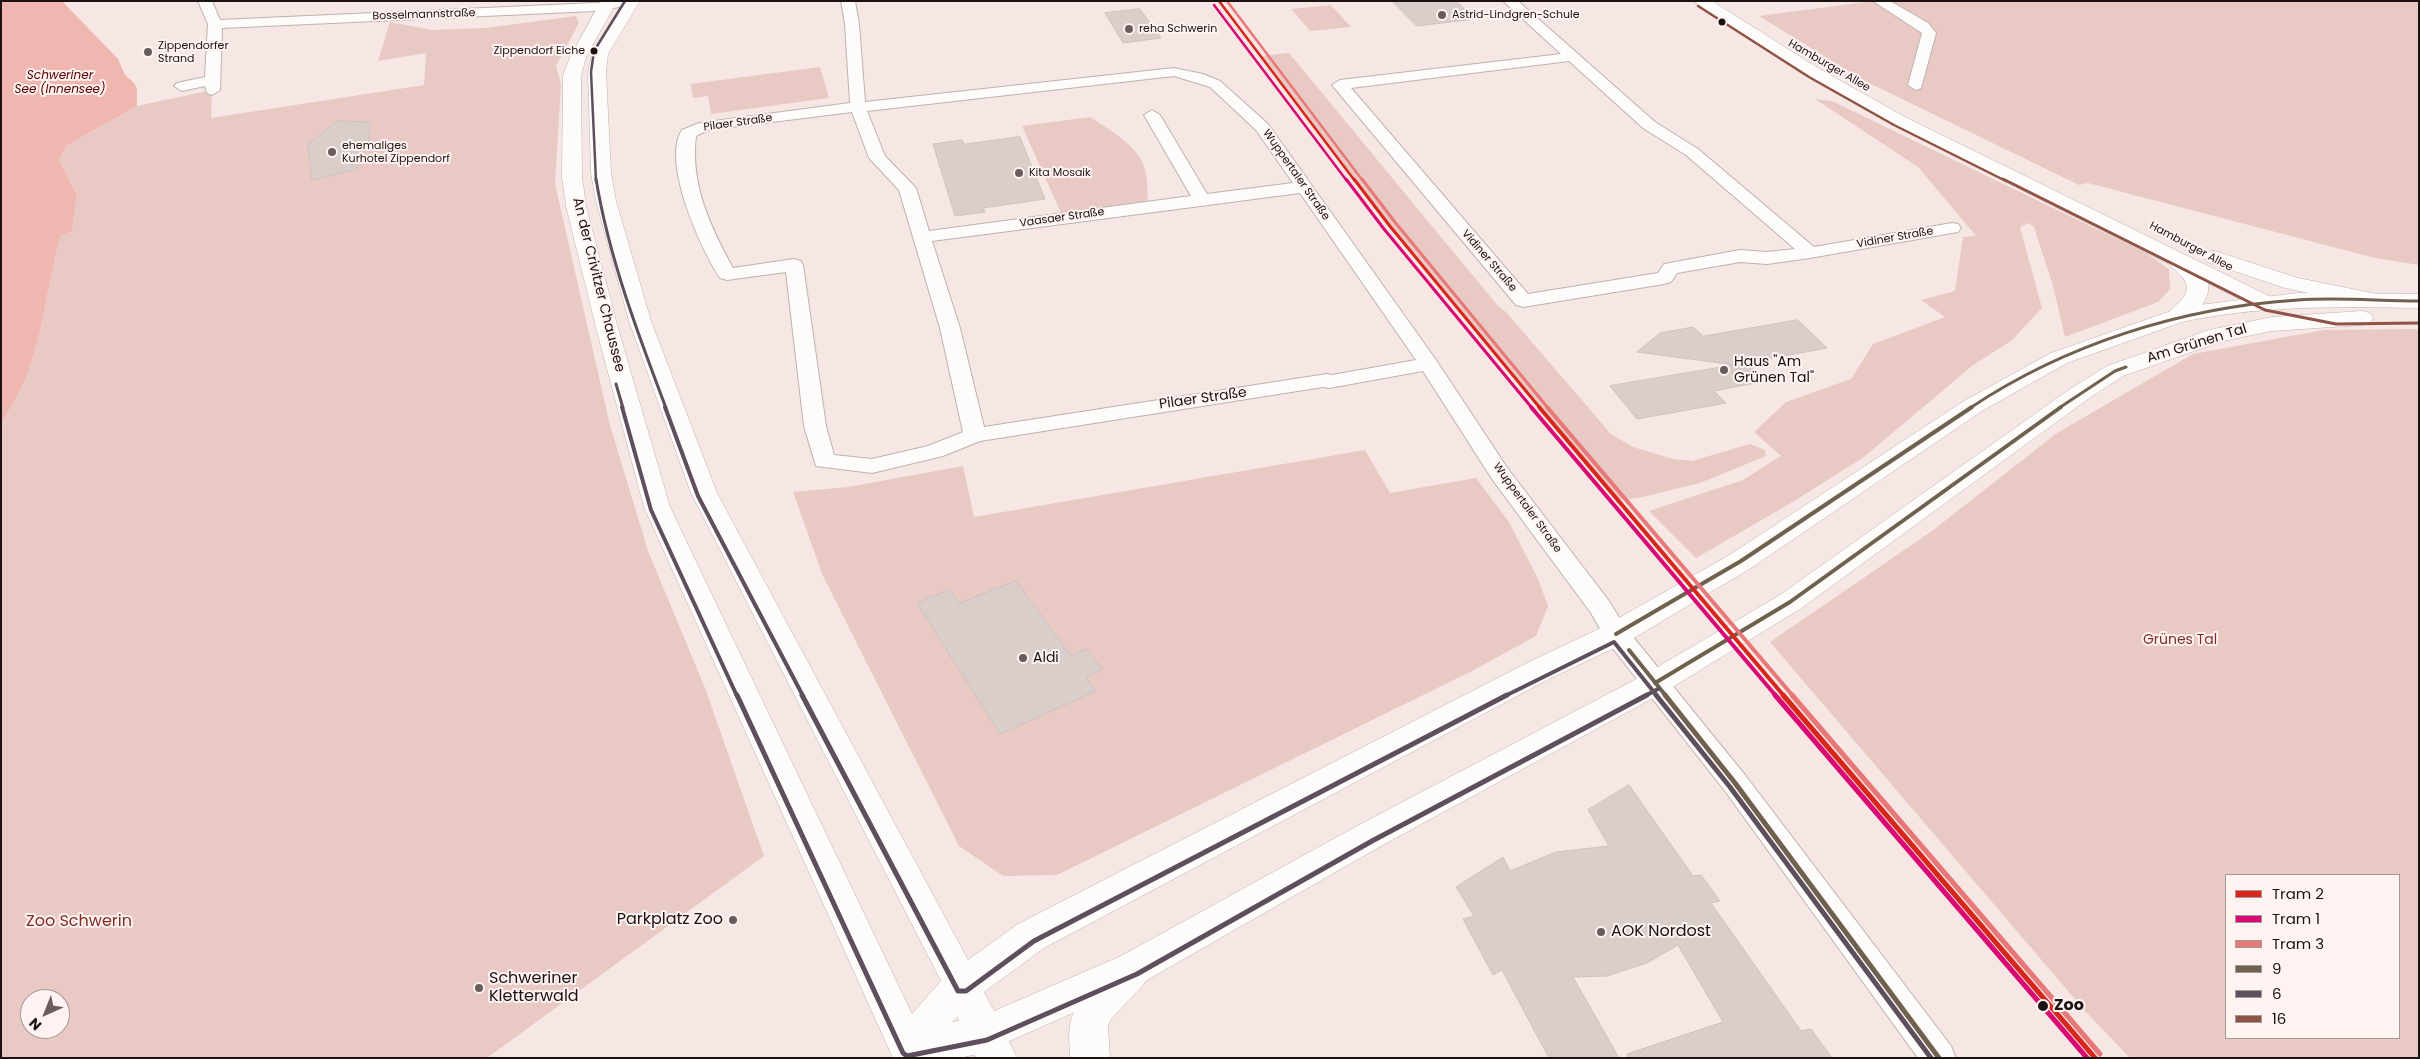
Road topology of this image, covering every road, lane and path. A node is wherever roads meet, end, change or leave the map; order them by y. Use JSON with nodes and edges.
{"nodes":[{"id":1,"x":205,"y":1,"type":"edge"},
{"id":2,"x":848,"y":1,"type":"edge"},
{"id":3,"x":1510,"y":1,"type":"edge"},
{"id":4,"x":1702,"y":1,"type":"edge"},
{"id":5,"x":1722,"y":1,"type":"edge"},
{"id":6,"x":1880,"y":1,"type":"edge"},
{"id":7,"x":620,"y":2,"type":"edge"},
{"id":8,"x":215,"y":24,"type":"junction"},
{"id":9,"x":1570,"y":56,"type":"junction"},
{"id":10,"x":1916,"y":84,"type":"dead end"},
{"id":11,"x":182,"y":86,"type":"dead end"},
{"id":12,"x":858,"y":107,"type":"junction"},
{"id":13,"x":1152,"y":114,"type":"dead end"},
{"id":14,"x":1303,"y":186,"type":"junction"},
{"id":15,"x":1202,"y":200,"type":"junction"},
{"id":16,"x":2122,"y":212,"type":"dead end"},
{"id":17,"x":1952,"y":228,"type":"dead end"},
{"id":18,"x":923,"y":237,"type":"junction"},
{"id":19,"x":1810,"y":252,"type":"junction"},
{"id":20,"x":2169,"y":254,"type":"junction"},
{"id":21,"x":2374,"y":300,"type":"junction"},
{"id":22,"x":2419,"y":301,"type":"edge"},
{"id":23,"x":2263,"y":315,"type":"junction"},
{"id":24,"x":2176,"y":317,"type":"junction"},
{"id":25,"x":2419,"y":318,"type":"edge"},
{"id":26,"x":1429,"y":364,"type":"junction"},
{"id":27,"x":975,"y":435,"type":"junction"},
{"id":28,"x":1616,"y":634,"type":"junction"},
{"id":29,"x":1655,"y":683,"type":"junction"},
{"id":30,"x":1134,"y":968,"type":"junction"},
{"id":31,"x":962,"y":986,"type":"junction"},
{"id":32,"x":991,"y":1046,"type":"edge"},
{"id":33,"x":910,"y":1054,"type":"edge"},
{"id":34,"x":1090,"y":1058,"type":"edge"},
{"id":35,"x":1939,"y":1058,"type":"edge"}],
"edges":[{"from":1,"to":8,"type":"street"},
{"from":2,"to":12,"type":"street"},
{"from":3,"to":9,"type":"street"},
{"from":4,"to":20,"type":"main road","name":"Hamburger Allee"},
{"from":5,"to":16,"type":"main road","name":"Hamburger Allee"},
{"from":6,"to":10,"type":"street"},
{"from":7,"to":8,"type":"street","name":"Bosselmannstraße"},
{"from":7,"to":31,"type":"main road","name":"An der Crivitzer Chaussee"},
{"from":7,"to":33,"type":"main road","name":"An der Crivitzer Chaussee"},
{"from":8,"to":11,"type":"street"},
{"from":9,"to":19,"type":"street"},
{"from":9,"to":19,"type":"street","name":"Vidiner Straße"},
{"from":12,"to":14,"type":"street","name":"Wuppertaler Straße"},
{"from":12,"to":18,"type":"street"},
{"from":12,"to":27,"type":"street","name":"Pilaer Straße"},
{"from":13,"to":15,"type":"street"},
{"from":14,"to":15,"type":"street","name":"Vaasaer Straße"},
{"from":14,"to":26,"type":"street","name":"Wuppertaler Straße"},
{"from":15,"to":18,"type":"street","name":"Vaasaer Straße"},
{"from":17,"to":19,"type":"street","name":"Vidiner Straße"},
{"from":18,"to":27,"type":"street"},
{"from":20,"to":23,"type":"main road","name":"Hamburger Allee"},
{"from":20,"to":24,"type":"main road"},
{"from":21,"to":22,"type":"main road","name":"Am Grünen Tal"},
{"from":21,"to":23,"type":"main road","name":"Am Grünen Tal"},
{"from":21,"to":23,"type":"main road","name":"Hamburger Allee"},
{"from":23,"to":24,"type":"main road","name":"Am Grünen Tal"},
{"from":23,"to":25,"type":"main road","name":"Am Grünen Tal"},
{"from":23,"to":29,"type":"main road","name":"Am Grünen Tal"},
{"from":24,"to":28,"type":"main road","name":"Am Grünen Tal"},
{"from":26,"to":27,"type":"street","name":"Pilaer Straße"},
{"from":26,"to":28,"type":"street","name":"Wuppertaler Straße"},
{"from":28,"to":29,"type":"street","name":"Wuppertaler Straße"},
{"from":28,"to":31,"type":"main road","name":"Am Grünen Tal"},
{"from":29,"to":30,"type":"main road","name":"Am Grünen Tal"},
{"from":29,"to":35,"type":"street","name":"Wuppertaler Straße"},
{"from":30,"to":32,"type":"main road","name":"Am Grünen Tal"},
{"from":30,"to":34,"type":"main road"},
{"from":31,"to":32,"type":"main road","name":"An der Crivitzer Chaussee"},
{"from":31,"to":33,"type":"main road","name":"Am Grünen Tal"},
{"from":32,"to":33,"type":"main road","name":"Am Grünen Tal"}]}
